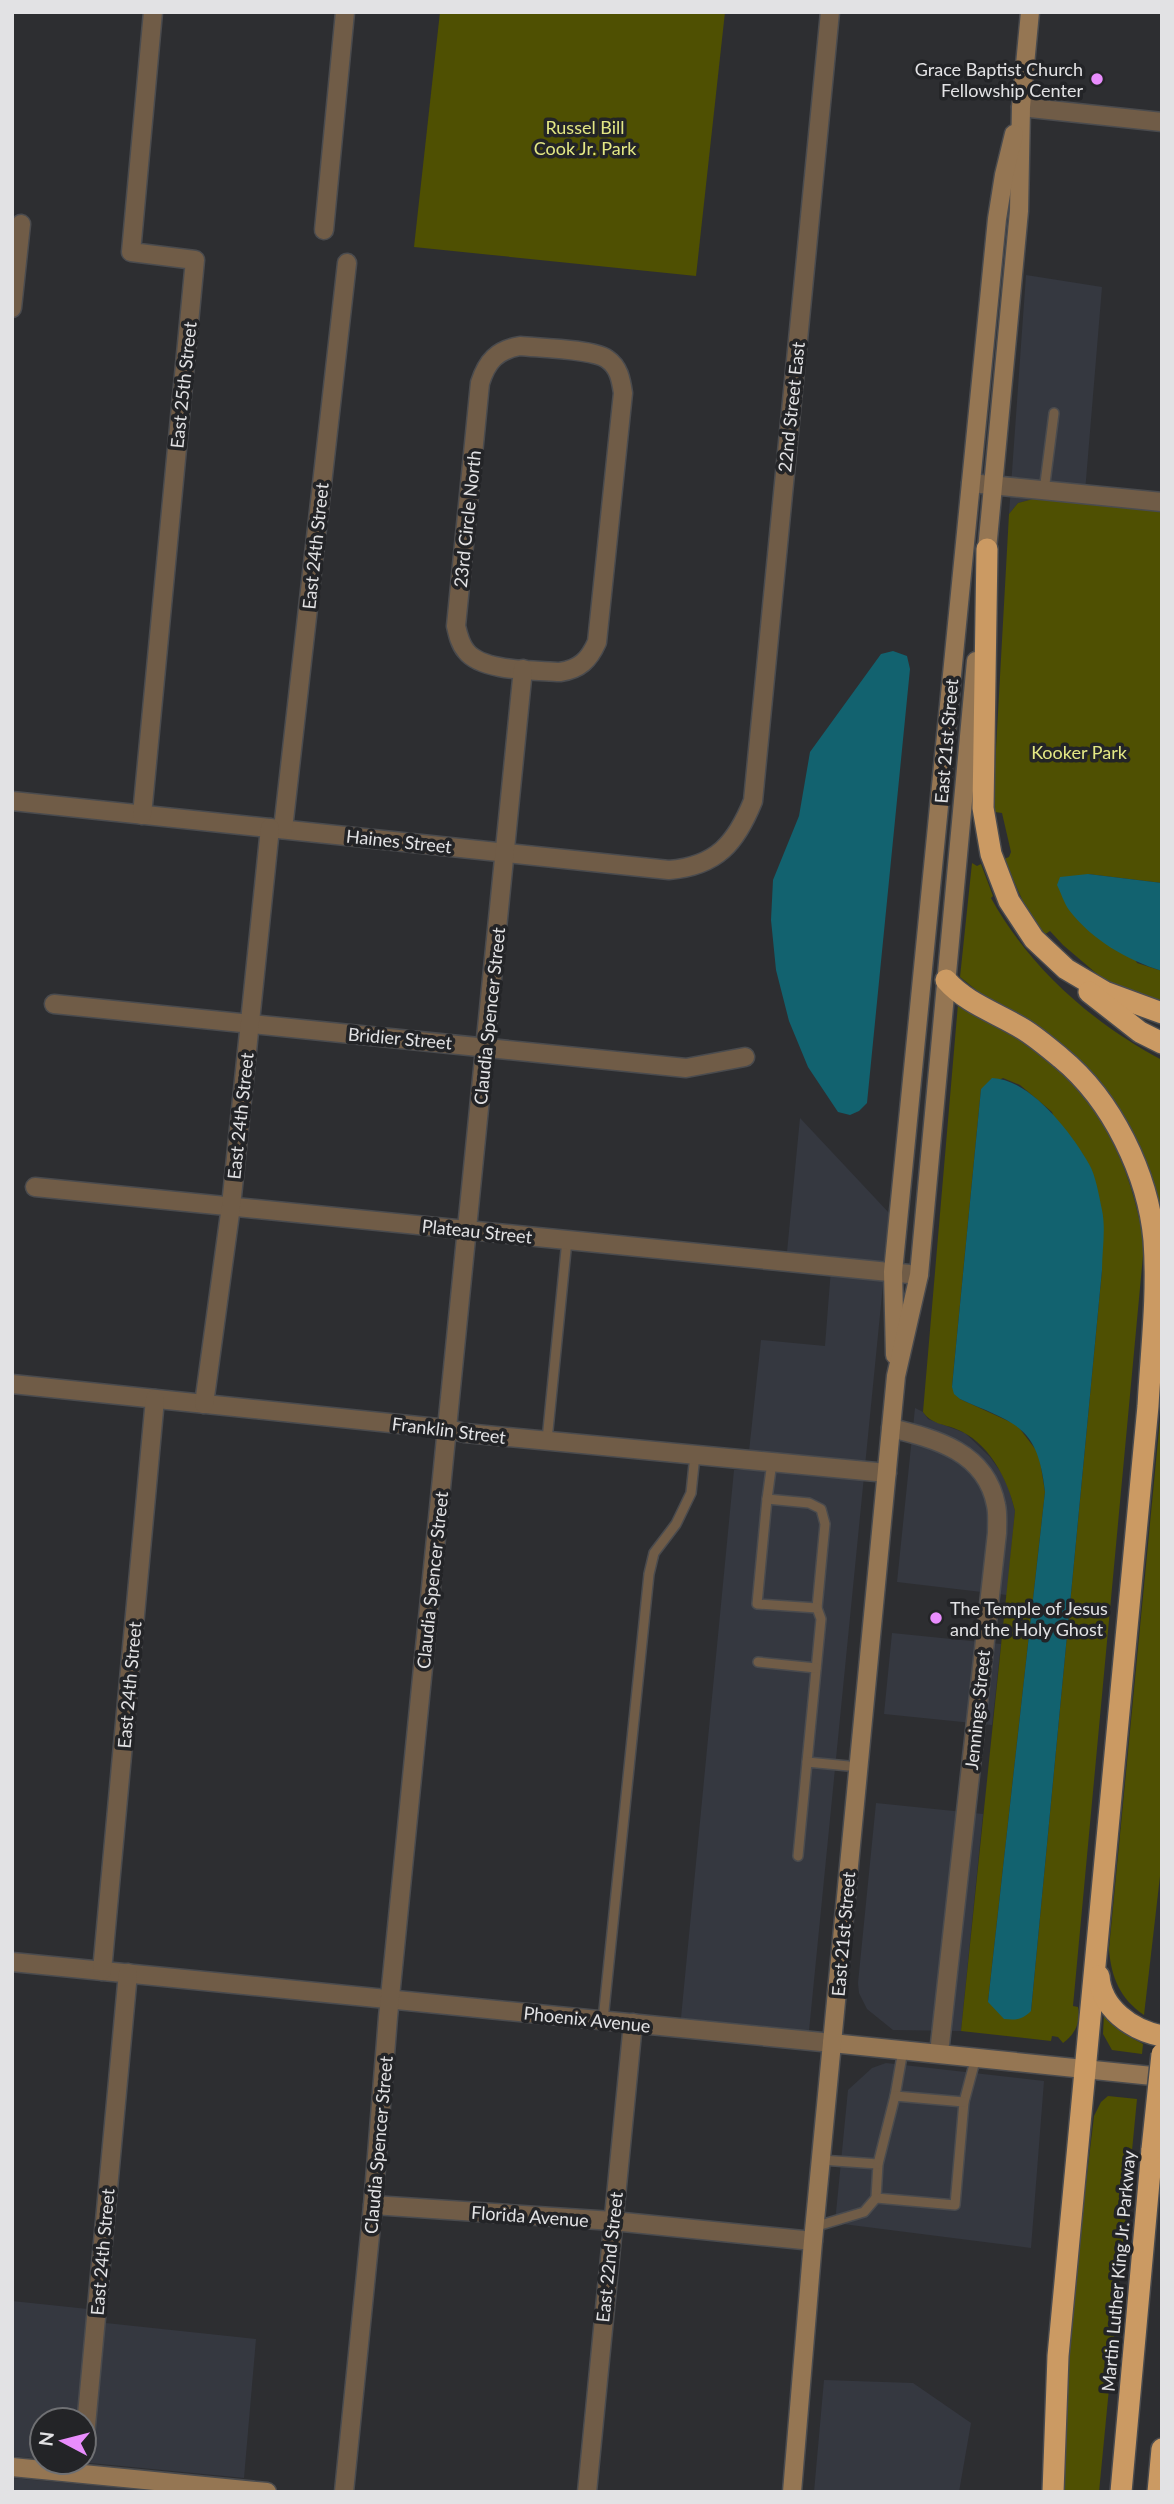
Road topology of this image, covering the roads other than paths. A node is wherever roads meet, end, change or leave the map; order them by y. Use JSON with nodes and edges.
{"nodes":[{"id":1,"x":153,"y":12,"type":"edge"},
{"id":2,"x":345,"y":12,"type":"edge"},
{"id":3,"x":830,"y":12,"type":"edge"},
{"id":4,"x":1030,"y":12,"type":"edge"},
{"id":5,"x":1021,"y":107,"type":"junction"},
{"id":6,"x":1162,"y":122,"type":"edge"},
{"id":7,"x":21,"y":224,"type":"dead end"},
{"id":8,"x":324,"y":230,"type":"dead end"},
{"id":9,"x":348,"y":263,"type":"dead end"},
{"id":10,"x":12,"y":308,"type":"edge"},
{"id":11,"x":1054,"y":413,"type":"dead end"},
{"id":12,"x":971,"y":483,"type":"junction"},
{"id":13,"x":993,"y":485,"type":"junction"},
{"id":14,"x":1044,"y":491,"type":"junction"},
{"id":15,"x":1162,"y":502,"type":"edge"},
{"id":16,"x":987,"y":549,"type":"junction"},
{"id":17,"x":523,"y":669,"type":"junction"},
{"id":18,"x":753,"y":801,"type":"joint"},
{"id":19,"x":12,"y":802,"type":"edge"},
{"id":20,"x":142,"y":815,"type":"junction"},
{"id":21,"x":276,"y":829,"type":"junction"},
{"id":22,"x":505,"y":852,"type":"junction"},
{"id":23,"x":927,"y":939,"type":"junction"},
{"id":24,"x":1066,"y":969,"type":"junction"},
{"id":25,"x":947,"y":980,"type":"junction"},
{"id":26,"x":54,"y":1004,"type":"dead end"},
{"id":27,"x":1162,"y":1013,"type":"edge"},
{"id":28,"x":249,"y":1025,"type":"junction"},
{"id":29,"x":1162,"y":1043,"type":"edge"},
{"id":30,"x":486,"y":1046,"type":"junction"},
{"id":31,"x":745,"y":1057,"type":"dead end"},
{"id":32,"x":35,"y":1187,"type":"dead end"},
{"id":33,"x":231,"y":1206,"type":"junction"},
{"id":34,"x":468,"y":1230,"type":"junction"},
{"id":35,"x":567,"y":1240,"type":"junction"},
{"id":36,"x":893,"y":1272,"type":"junction"},
{"id":37,"x":919,"y":1275,"type":"junction"},
{"id":38,"x":1162,"y":1345,"type":"edge"},
{"id":39,"x":896,"y":1376,"type":"junction"},
{"id":40,"x":12,"y":1384,"type":"edge"},
{"id":41,"x":155,"y":1399,"type":"junction"},
{"id":42,"x":204,"y":1404,"type":"junction"},
{"id":43,"x":1148,"y":1406,"type":"junction"},
{"id":44,"x":447,"y":1429,"type":"junction"},
{"id":45,"x":891,"y":1429,"type":"junction"},
{"id":46,"x":547,"y":1440,"type":"junction"},
{"id":47,"x":695,"y":1455,"type":"junction"},
{"id":48,"x":772,"y":1462,"type":"junction"},
{"id":49,"x":887,"y":1473,"type":"junction"},
{"id":50,"x":767,"y":1499,"type":"junction"},
{"id":51,"x":817,"y":1608,"type":"junction"},
{"id":52,"x":758,"y":1662,"type":"dead end"},
{"id":53,"x":816,"y":1668,"type":"junction"},
{"id":54,"x":807,"y":1762,"type":"junction"},
{"id":55,"x":859,"y":1768,"type":"junction"},
{"id":56,"x":798,"y":1856,"type":"dead end"},
{"id":57,"x":1097,"y":1942,"type":"junction"},
{"id":58,"x":12,"y":1962,"type":"edge"},
{"id":59,"x":102,"y":1971,"type":"junction"},
{"id":60,"x":128,"y":1973,"type":"junction"},
{"id":61,"x":390,"y":1999,"type":"junction"},
{"id":62,"x":603,"y":2020,"type":"junction"},
{"id":63,"x":633,"y":2023,"type":"junction"},
{"id":64,"x":1162,"y":2036,"type":"edge"},
{"id":65,"x":832,"y":2043,"type":"junction"},
{"id":66,"x":903,"y":2049,"type":"junction"},
{"id":67,"x":939,"y":2053,"type":"junction"},
{"id":68,"x":1162,"y":2054,"type":"edge"},
{"id":69,"x":976,"y":2057,"type":"junction"},
{"id":70,"x":1085,"y":2069,"type":"junction"},
{"id":71,"x":1162,"y":2077,"type":"edge"},
{"id":72,"x":895,"y":2096,"type":"junction"},
{"id":73,"x":964,"y":2102,"type":"junction"},
{"id":74,"x":821,"y":2160,"type":"junction"},
{"id":75,"x":878,"y":2164,"type":"junction"},
{"id":76,"x":876,"y":2199,"type":"junction"},
{"id":77,"x":373,"y":2205,"type":"junction"},
{"id":78,"x":613,"y":2221,"type":"junction"},
{"id":79,"x":813,"y":2234,"type":"junction"},
{"id":80,"x":88,"y":2406,"type":"edge"},
{"id":81,"x":1162,"y":2449,"type":"edge"},
{"id":82,"x":98,"y":2470,"type":"edge"},
{"id":83,"x":267,"y":2492,"type":"edge"},
{"id":84,"x":344,"y":2492,"type":"edge"},
{"id":85,"x":587,"y":2492,"type":"edge"},
{"id":86,"x":792,"y":2492,"type":"edge"},
{"id":87,"x":1053,"y":2492,"type":"edge"},
{"id":88,"x":1121,"y":2492,"type":"edge"},
{"id":89,"x":1158,"y":2492,"type":"edge"}],
"edges":[{"from":1,"to":20,"type":"street","name":"East 25th Street"},
{"from":2,"to":8,"type":"street"},
{"from":3,"to":18,"type":"street","name":"22nd Street East"},
{"from":4,"to":5,"type":"main road","name":"East 21st Street"},
{"from":5,"to":6,"type":"street"},
{"from":5,"to":12,"type":"main road","name":"East 21st Street"},
{"from":5,"to":13,"type":"main road","name":"East 21st Street"},
{"from":7,"to":10,"type":"street"},
{"from":9,"to":21,"type":"street","name":"East 24th Street"},
{"from":11,"to":14,"type":"lane"},
{"from":12,"to":13,"type":"street"},
{"from":12,"to":23,"type":"main road","name":"East 21st Street"},
{"from":13,"to":14,"type":"street"},
{"from":13,"to":16,"type":"main road","name":"East 21st Street"},
{"from":14,"to":15,"type":"street"},
{"from":16,"to":24,"type":"highway"},
{"from":16,"to":25,"type":"main road","name":"East 21st Street"},
{"from":17,"to":17,"type":"street","name":"23rd Circle North"},
{"from":17,"to":22,"type":"street","name":"Claudia Spencer Street"},
{"from":18,"to":22,"type":"street","name":"Haines Street"},
{"from":19,"to":20,"type":"street","name":"Haines Street"},
{"from":20,"to":21,"type":"street","name":"Haines Street"},
{"from":21,"to":22,"type":"street","name":"Haines Street"},
{"from":21,"to":28,"type":"street","name":"East 24th Street"},
{"from":22,"to":30,"type":"street","name":"Claudia Spencer Street"},
{"from":23,"to":25,"type":"main road"},
{"from":23,"to":36,"type":"main road","name":"East 21st Street"},
{"from":24,"to":27,"type":"highway"},
{"from":24,"to":29,"type":"highway"},
{"from":25,"to":37,"type":"main road","name":"East 21st Street"},
{"from":25,"to":43,"type":"highway"},
{"from":26,"to":28,"type":"street","name":"Bridier Street"},
{"from":28,"to":30,"type":"street","name":"Bridier Street"},
{"from":28,"to":33,"type":"street","name":"East 24th Street"},
{"from":30,"to":31,"type":"street","name":"Bridier Street"},
{"from":30,"to":34,"type":"street","name":"Claudia Spencer Street"},
{"from":32,"to":33,"type":"street","name":"Plateau Street"},
{"from":33,"to":34,"type":"street","name":"Plateau Street"},
{"from":33,"to":42,"type":"street","name":"East 24th Street"},
{"from":34,"to":35,"type":"street","name":"Plateau Street"},
{"from":34,"to":44,"type":"street","name":"Claudia Spencer Street"},
{"from":35,"to":36,"type":"street","name":"Plateau Street"},
{"from":35,"to":46,"type":"lane"},
{"from":36,"to":37,"type":"street","name":"Plateau Street"},
{"from":36,"to":39,"type":"main road","name":"East 21st Street"},
{"from":37,"to":39,"type":"main road","name":"East 21st Street"},
{"from":38,"to":43,"type":"highway"},
{"from":39,"to":45,"type":"main road","name":"East 21st Street"},
{"from":40,"to":41,"type":"street","name":"Franklin Street"},
{"from":41,"to":42,"type":"street","name":"Franklin Street"},
{"from":41,"to":59,"type":"street","name":"East 24th Street"},
{"from":42,"to":44,"type":"street","name":"Franklin Street"},
{"from":43,"to":57,"type":"highway"},
{"from":44,"to":46,"type":"street","name":"Franklin Street"},
{"from":44,"to":61,"type":"street","name":"Claudia Spencer Street"},
{"from":45,"to":49,"type":"main road","name":"East 21st Street"},
{"from":45,"to":67,"type":"street","name":"Jennings Street"},
{"from":46,"to":47,"type":"street","name":"Franklin Street"},
{"from":47,"to":48,"type":"street","name":"Franklin Street"},
{"from":47,"to":62,"type":"lane"},
{"from":48,"to":49,"type":"street","name":"Franklin Street"},
{"from":48,"to":50,"type":"lane"},
{"from":49,"to":55,"type":"main road","name":"East 21st Street"},
{"from":50,"to":51,"type":"lane"},
{"from":50,"to":51,"type":"lane"},
{"from":51,"to":53,"type":"lane"},
{"from":52,"to":53,"type":"lane"},
{"from":53,"to":54,"type":"lane"},
{"from":54,"to":55,"type":"lane"},
{"from":54,"to":56,"type":"lane"},
{"from":55,"to":65,"type":"main road","name":"East 21st Street"},
{"from":57,"to":64,"type":"highway"},
{"from":57,"to":70,"type":"highway"},
{"from":58,"to":59,"type":"street","name":"Phoenix Avenue"},
{"from":59,"to":60,"type":"street","name":"Phoenix Avenue"},
{"from":60,"to":61,"type":"street","name":"Phoenix Avenue"},
{"from":60,"to":80,"type":"street","name":"East 24th Street"},
{"from":61,"to":62,"type":"street","name":"Phoenix Avenue"},
{"from":61,"to":77,"type":"street","name":"Claudia Spencer Street"},
{"from":62,"to":63,"type":"street","name":"Phoenix Avenue"},
{"from":63,"to":65,"type":"street","name":"Phoenix Avenue"},
{"from":63,"to":78,"type":"street","name":"East 22nd Street"},
{"from":65,"to":66,"type":"main road","name":"Phoenix Avenue"},
{"from":65,"to":74,"type":"main road","name":"East 21st Street"},
{"from":66,"to":67,"type":"main road","name":"Phoenix Avenue"},
{"from":66,"to":72,"type":"lane"},
{"from":67,"to":69,"type":"main road","name":"Phoenix Avenue"},
{"from":68,"to":88,"type":"highway","name":"Martin Luther King Jr. Parkway","bridge":true},
{"from":69,"to":70,"type":"main road","name":"Phoenix Avenue"},
{"from":69,"to":73,"type":"lane"},
{"from":70,"to":71,"type":"main road","name":"Phoenix Avenue"},
{"from":70,"to":87,"type":"highway"},
{"from":72,"to":73,"type":"lane"},
{"from":72,"to":75,"type":"lane"},
{"from":73,"to":76,"type":"lane"},
{"from":74,"to":75,"type":"lane"},
{"from":74,"to":79,"type":"main road","name":"East 21st Street"},
{"from":75,"to":76,"type":"lane"},
{"from":76,"to":79,"type":"lane"},
{"from":77,"to":78,"type":"street","name":"Florida Avenue"},
{"from":77,"to":84,"type":"street","name":"Claudia Spencer Street"},
{"from":78,"to":79,"type":"street","name":"Florida Avenue"},
{"from":78,"to":85,"type":"street","name":"East 22nd Street"},
{"from":79,"to":86,"type":"main road","name":"East 21st Street"},
{"from":81,"to":89,"type":"highway"},
{"from":82,"to":83,"type":"main road"}]}
